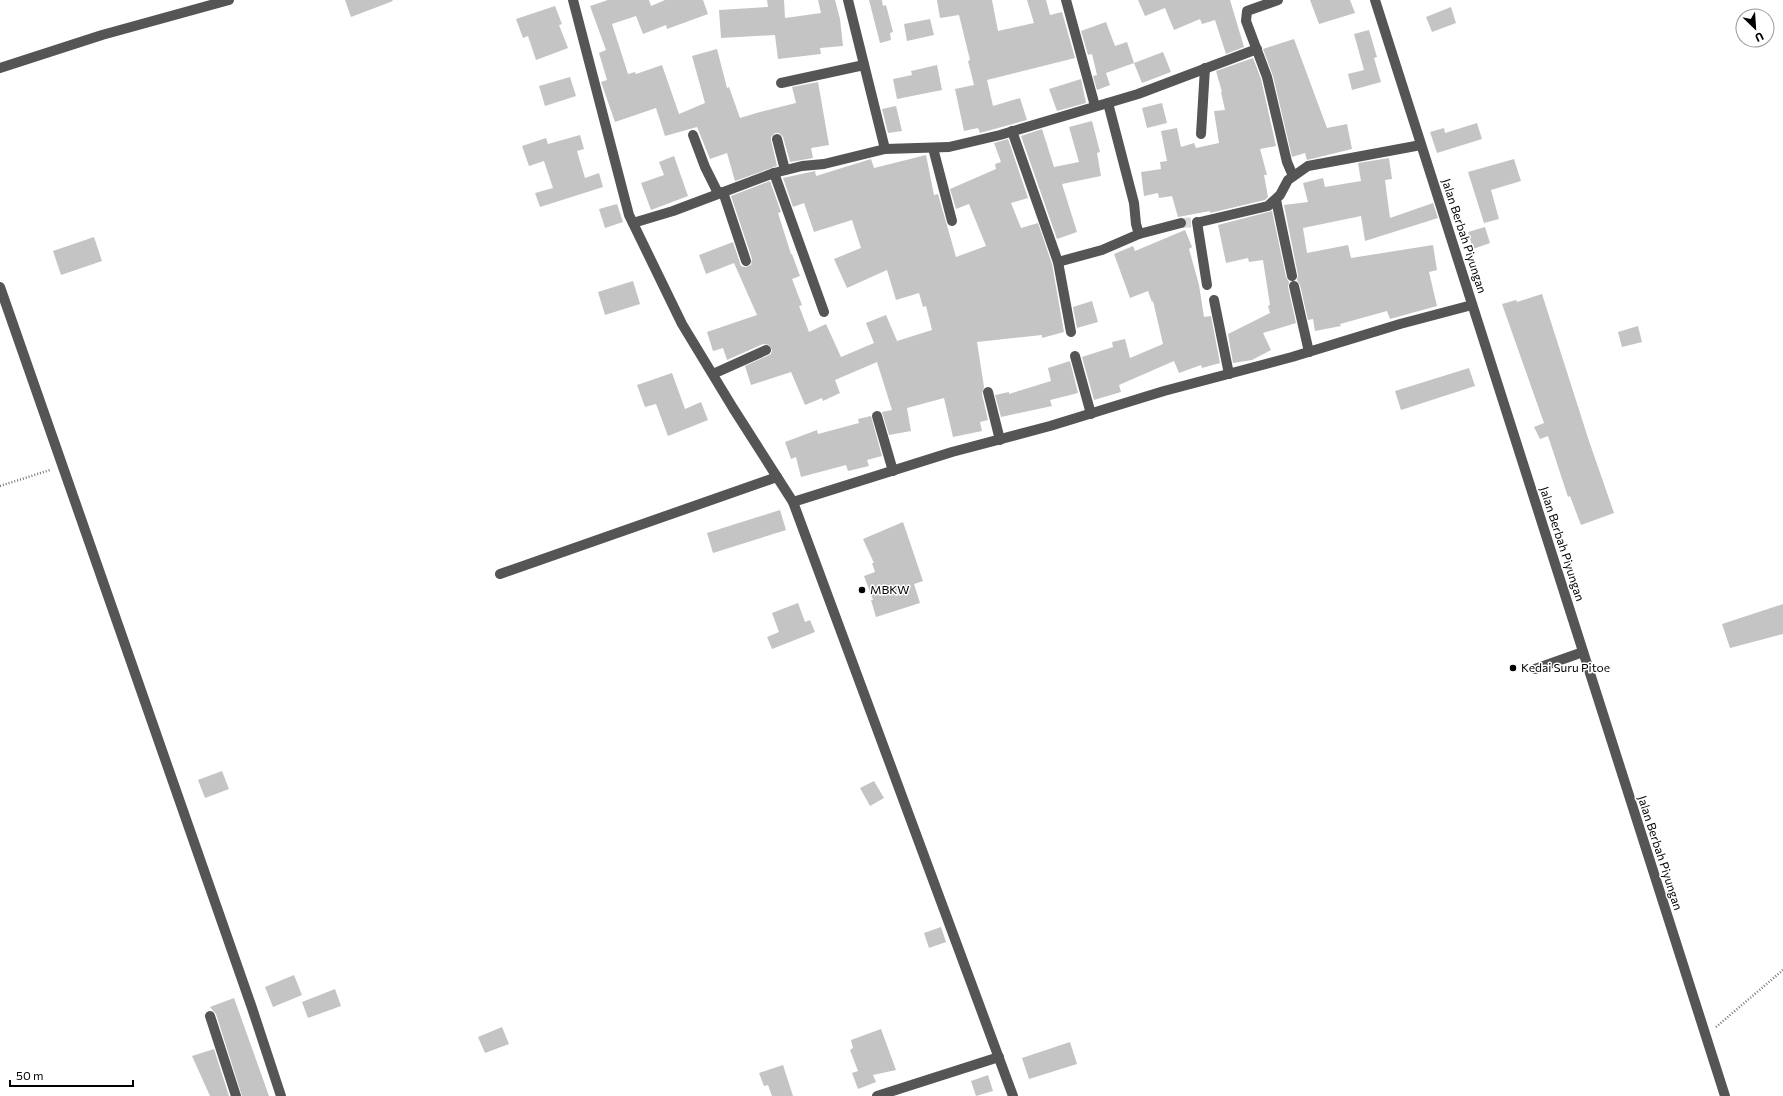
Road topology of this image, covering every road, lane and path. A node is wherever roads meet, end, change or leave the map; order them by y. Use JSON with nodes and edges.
{"nodes":[{"id":1,"x":229,"y":0,"type":"edge"},
{"id":2,"x":573,"y":0,"type":"edge"},
{"id":3,"x":848,"y":0,"type":"edge"},
{"id":4,"x":1066,"y":0,"type":"edge"},
{"id":5,"x":1278,"y":0,"type":"edge"},
{"id":6,"x":1375,"y":0,"type":"edge"},
{"id":7,"x":1257,"y":49,"type":"junction"},
{"id":8,"x":864,"y":65,"type":"junction"},
{"id":9,"x":0,"y":68,"type":"edge"},
{"id":10,"x":1205,"y":68,"type":"junction"},
{"id":11,"x":781,"y":83,"type":"dead end"},
{"id":12,"x":1108,"y":103,"type":"junction"},
{"id":13,"x":1095,"y":106,"type":"junction"},
{"id":14,"x":1012,"y":131,"type":"junction"},
{"id":15,"x":1201,"y":134,"type":"dead end"},
{"id":16,"x":693,"y":135,"type":"dead end"},
{"id":17,"x":777,"y":139,"type":"dead end"},
{"id":18,"x":1421,"y":145,"type":"junction"},
{"id":19,"x":933,"y":148,"type":"junction"},
{"id":20,"x":885,"y":150,"type":"junction"},
{"id":21,"x":785,"y":170,"type":"junction"},
{"id":22,"x":774,"y":173,"type":"junction"},
{"id":23,"x":1293,"y":176,"type":"junction"},
{"id":24,"x":720,"y":192,"type":"junction"},
{"id":25,"x":1276,"y":200,"type":"junction"},
{"id":26,"x":952,"y":221,"type":"dead end"},
{"id":27,"x":633,"y":223,"type":"junction"},
{"id":28,"x":1181,"y":224,"type":"tunnel mouth"},
{"id":29,"x":1139,"y":234,"type":"junction"},
{"id":30,"x":746,"y":261,"type":"dead end"},
{"id":31,"x":1058,"y":262,"type":"junction"},
{"id":32,"x":1208,"y":286,"type":"dead end"},
{"id":33,"x":0,"y":287,"type":"edge"},
{"id":34,"x":1214,"y":300,"type":"dead end"},
{"id":35,"x":1472,"y":305,"type":"junction"},
{"id":36,"x":824,"y":312,"type":"dead end"},
{"id":37,"x":1071,"y":332,"type":"dead end"},
{"id":38,"x":766,"y":350,"type":"dead end"},
{"id":39,"x":1309,"y":352,"type":"junction"},
{"id":40,"x":1075,"y":356,"type":"dead end"},
{"id":41,"x":713,"y":374,"type":"junction"},
{"id":42,"x":1229,"y":374,"type":"junction"},
{"id":43,"x":988,"y":392,"type":"dead end"},
{"id":44,"x":1091,"y":414,"type":"junction"},
{"id":45,"x":877,"y":416,"type":"dead end"},
{"id":46,"x":1000,"y":440,"type":"junction"},
{"id":47,"x":62,"y":466,"type":"junction"},
{"id":48,"x":893,"y":471,"type":"junction"},
{"id":49,"x":777,"y":477,"type":"junction"},
{"id":50,"x":0,"y":486,"type":"edge"},
{"id":51,"x":793,"y":502,"type":"junction"},
{"id":52,"x":500,"y":574,"type":"dead end"},
{"id":53,"x":1583,"y":652,"type":"junction"},
{"id":54,"x":1535,"y":668,"type":"dead end"},
{"id":55,"x":1783,"y":970,"type":"edge"},
{"id":56,"x":210,"y":1016,"type":"dead end"},
{"id":57,"x":1705,"y":1037,"type":"junction"},
{"id":58,"x":999,"y":1057,"type":"junction"},
{"id":59,"x":236,"y":1096,"type":"edge"},
{"id":60,"x":281,"y":1096,"type":"edge"},
{"id":61,"x":877,"y":1096,"type":"edge"},
{"id":62,"x":1013,"y":1096,"type":"edge"},
{"id":63,"x":1725,"y":1096,"type":"edge"}],
"edges":[{"from":1,"to":9,"type":"street"},
{"from":2,"to":27,"type":"street"},
{"from":3,"to":8,"type":"street"},
{"from":4,"to":13,"type":"street"},
{"from":5,"to":7,"type":"street"},
{"from":6,"to":18,"type":"street","name":"Jalan Berbah Piyungan"},
{"from":7,"to":10,"type":"street"},
{"from":7,"to":23,"type":"street"},
{"from":8,"to":11,"type":"street"},
{"from":8,"to":20,"type":"street"},
{"from":10,"to":12,"type":"street"},
{"from":10,"to":15,"type":"street"},
{"from":12,"to":13,"type":"street"},
{"from":12,"to":29,"type":"street"},
{"from":13,"to":14,"type":"street"},
{"from":14,"to":19,"type":"street"},
{"from":14,"to":31,"type":"street"},
{"from":16,"to":24,"type":"street"},
{"from":17,"to":21,"type":"street"},
{"from":18,"to":23,"type":"street"},
{"from":18,"to":35,"type":"street","name":"Jalan Berbah Piyungan"},
{"from":19,"to":20,"type":"street"},
{"from":19,"to":26,"type":"street"},
{"from":20,"to":21,"type":"street"},
{"from":21,"to":22,"type":"street"},
{"from":22,"to":24,"type":"street"},
{"from":22,"to":36,"type":"street"},
{"from":23,"to":25,"type":"street"},
{"from":24,"to":27,"type":"street"},
{"from":24,"to":30,"type":"street"},
{"from":25,"to":32,"type":"street"},
{"from":25,"to":39,"type":"street"},
{"from":27,"to":41,"type":"street"},
{"from":28,"to":29,"type":"street"},
{"from":29,"to":31,"type":"street"},
{"from":31,"to":37,"type":"street"},
{"from":33,"to":47,"type":"street"},
{"from":34,"to":42,"type":"street"},
{"from":35,"to":39,"type":"street"},
{"from":35,"to":53,"type":"street","name":"Jalan Berbah Piyungan"},
{"from":38,"to":41,"type":"street"},
{"from":39,"to":42,"type":"street"},
{"from":40,"to":44,"type":"street"},
{"from":41,"to":49,"type":"street"},
{"from":42,"to":44,"type":"street"},
{"from":43,"to":46,"type":"street"},
{"from":44,"to":46,"type":"street"},
{"from":45,"to":48,"type":"street"},
{"from":46,"to":48,"type":"street"},
{"from":47,"to":50,"type":"path"},
{"from":47,"to":60,"type":"street"},
{"from":48,"to":51,"type":"street"},
{"from":49,"to":51,"type":"street"},
{"from":49,"to":52,"type":"street"},
{"from":51,"to":58,"type":"street"},
{"from":53,"to":54,"type":"street"},
{"from":53,"to":57,"type":"street","name":"Jalan Berbah Piyungan"},
{"from":55,"to":57,"type":"path"},
{"from":56,"to":59,"type":"street"},
{"from":57,"to":63,"type":"street","name":"Jalan Berbah Piyungan"},
{"from":58,"to":61,"type":"street"},
{"from":58,"to":62,"type":"street"}]}
